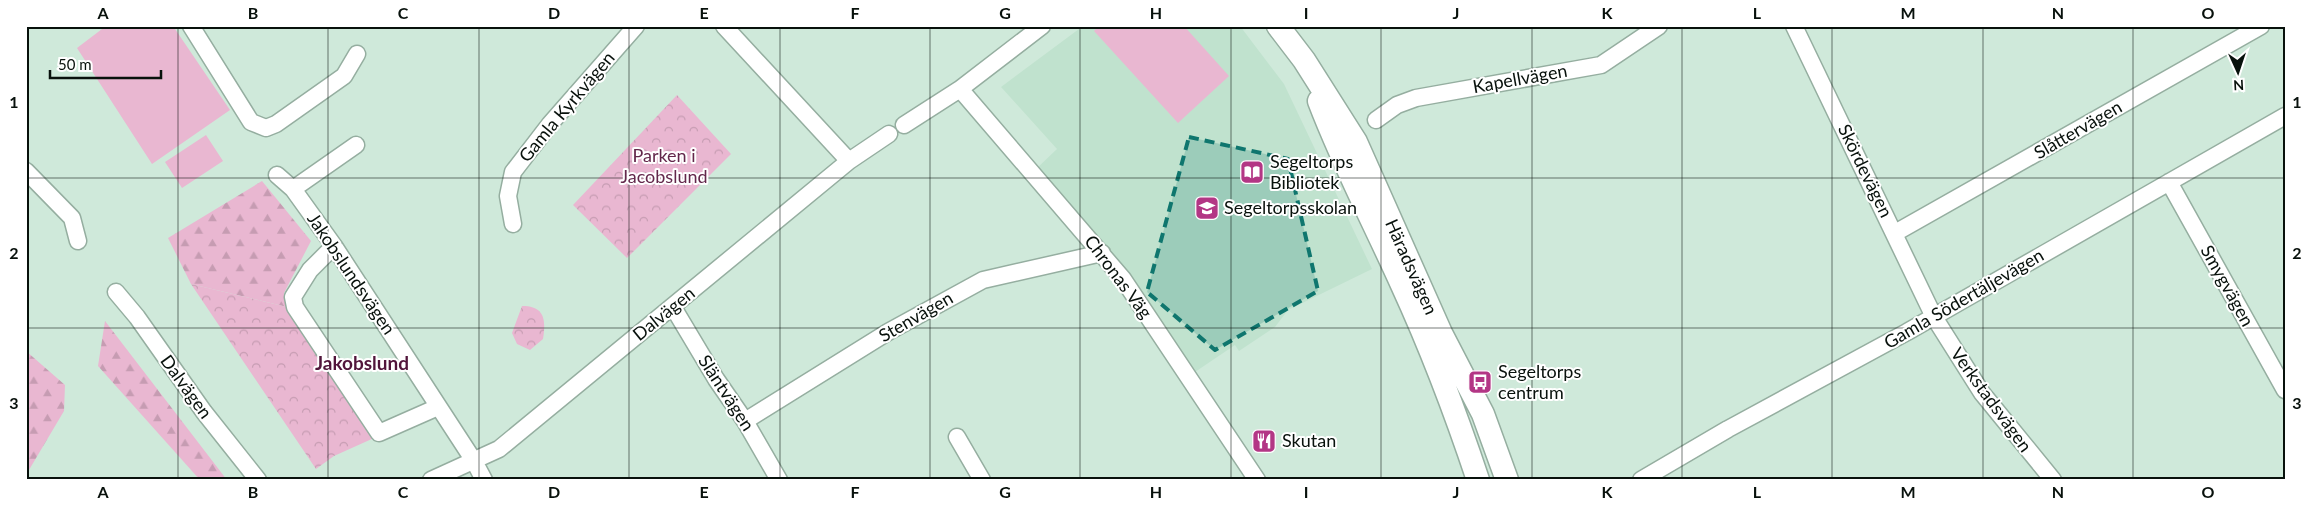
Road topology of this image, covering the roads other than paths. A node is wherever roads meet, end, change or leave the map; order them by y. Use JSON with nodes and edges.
{"nodes":[{"id":1,"x":191,"y":26,"type":"edge"},
{"id":2,"x":636,"y":26,"type":"edge"},
{"id":3,"x":724,"y":26,"type":"edge"},
{"id":4,"x":1278,"y":26,"type":"edge"},
{"id":5,"x":1659,"y":26,"type":"edge"},
{"id":6,"x":1794,"y":26,"type":"edge"},
{"id":7,"x":2261,"y":26,"type":"edge"},
{"id":8,"x":1038,"y":28,"type":"edge"},
{"id":9,"x":357,"y":54,"type":"dead end"},
{"id":10,"x":1304,"y":60,"type":"junction"},
{"id":11,"x":960,"y":89,"type":"junction"},
{"id":12,"x":2285,"y":116,"type":"edge"},
{"id":13,"x":1376,"y":120,"type":"dead end"},
{"id":14,"x":904,"y":125,"type":"dead end"},
{"id":15,"x":889,"y":134,"type":"dead end"},
{"id":16,"x":356,"y":145,"type":"dead end"},
{"id":17,"x":849,"y":161,"type":"junction"},
{"id":18,"x":26,"y":171,"type":"edge"},
{"id":19,"x":277,"y":175,"type":"dead end"},
{"id":20,"x":2169,"y":182,"type":"junction"},
{"id":21,"x":293,"y":188,"type":"junction"},
{"id":22,"x":513,"y":224,"type":"dead end"},
{"id":23,"x":1895,"y":233,"type":"junction"},
{"id":24,"x":78,"y":241,"type":"dead end"},
{"id":25,"x":334,"y":246,"type":"junction"},
{"id":26,"x":1102,"y":253,"type":"junction"},
{"id":27,"x":116,"y":292,"type":"dead end"},
{"id":28,"x":673,"y":307,"type":"junction"},
{"id":29,"x":1934,"y":317,"type":"junction"},
{"id":30,"x":2285,"y":390,"type":"edge"},
{"id":31,"x":438,"y":407,"type":"junction"},
{"id":32,"x":745,"y":421,"type":"junction"},
{"id":33,"x":957,"y":437,"type":"dead end"},
{"id":34,"x":474,"y":461,"type":"junction"},
{"id":35,"x":258,"y":480,"type":"edge"},
{"id":36,"x":431,"y":480,"type":"edge"},
{"id":37,"x":484,"y":480,"type":"edge"},
{"id":38,"x":779,"y":480,"type":"edge"},
{"id":39,"x":982,"y":480,"type":"edge"},
{"id":40,"x":1257,"y":480,"type":"edge"},
{"id":41,"x":1478,"y":480,"type":"edge"},
{"id":42,"x":1507,"y":480,"type":"edge"},
{"id":43,"x":1641,"y":480,"type":"edge"},
{"id":44,"x":2053,"y":480,"type":"edge"}],
"edges":[{"from":1,"to":9,"type":"street"},
{"from":2,"to":22,"type":"street","name":"Gamla Kyrkvägen"},
{"from":3,"to":17,"type":"street"},
{"from":4,"to":10,"type":"street","name":"Häradsvägen"},
{"from":5,"to":13,"type":"street","name":"Kapellvägen"},
{"from":6,"to":23,"type":"street","name":"Skördevägen"},
{"from":7,"to":23,"type":"street","name":"Slåttervägen"},
{"from":8,"to":11,"type":"street"},
{"from":10,"to":41,"type":"street","name":"Häradsvägen"},
{"from":10,"to":42,"type":"street","name":"Häradsvägen"},
{"from":11,"to":14,"type":"street"},
{"from":11,"to":26,"type":"street","name":"Chronas Väg"},
{"from":12,"to":20,"type":"street","name":"Gamla Södertäljevägen"},
{"from":15,"to":17,"type":"street","name":"Dalvägen"},
{"from":16,"to":21,"type":"street"},
{"from":17,"to":28,"type":"street","name":"Dalvägen"},
{"from":18,"to":24,"type":"street"},
{"from":19,"to":21,"type":"street","name":"Jakobslundsvägen"},
{"from":20,"to":29,"type":"street","name":"Gamla Södertäljevägen"},
{"from":20,"to":30,"type":"street","name":"Smygvägen"},
{"from":21,"to":25,"type":"street","name":"Jakobslundsvägen"},
{"from":23,"to":29,"type":"street","name":"Skördevägen"},
{"from":25,"to":31,"type":"street","name":"Jakobslundsvägen"},
{"from":25,"to":31,"type":"street"},
{"from":26,"to":32,"type":"street","name":"Stenvägen"},
{"from":26,"to":40,"type":"street","name":"Chronas Väg"},
{"from":27,"to":35,"type":"street","name":"Dalvägen"},
{"from":28,"to":32,"type":"street","name":"Släntvägen"},
{"from":28,"to":34,"type":"street","name":"Dalvägen"},
{"from":29,"to":43,"type":"street","name":"Gamla Södertäljevägen"},
{"from":29,"to":44,"type":"street","name":"Verkstadsvägen"},
{"from":31,"to":34,"type":"street","name":"Jakobslundsvägen"},
{"from":32,"to":38,"type":"street","name":"Släntvägen"},
{"from":33,"to":39,"type":"street"},
{"from":34,"to":36,"type":"street","name":"Dalvägen"},
{"from":34,"to":37,"type":"street","name":"Jakobslundsvägen"}]}
